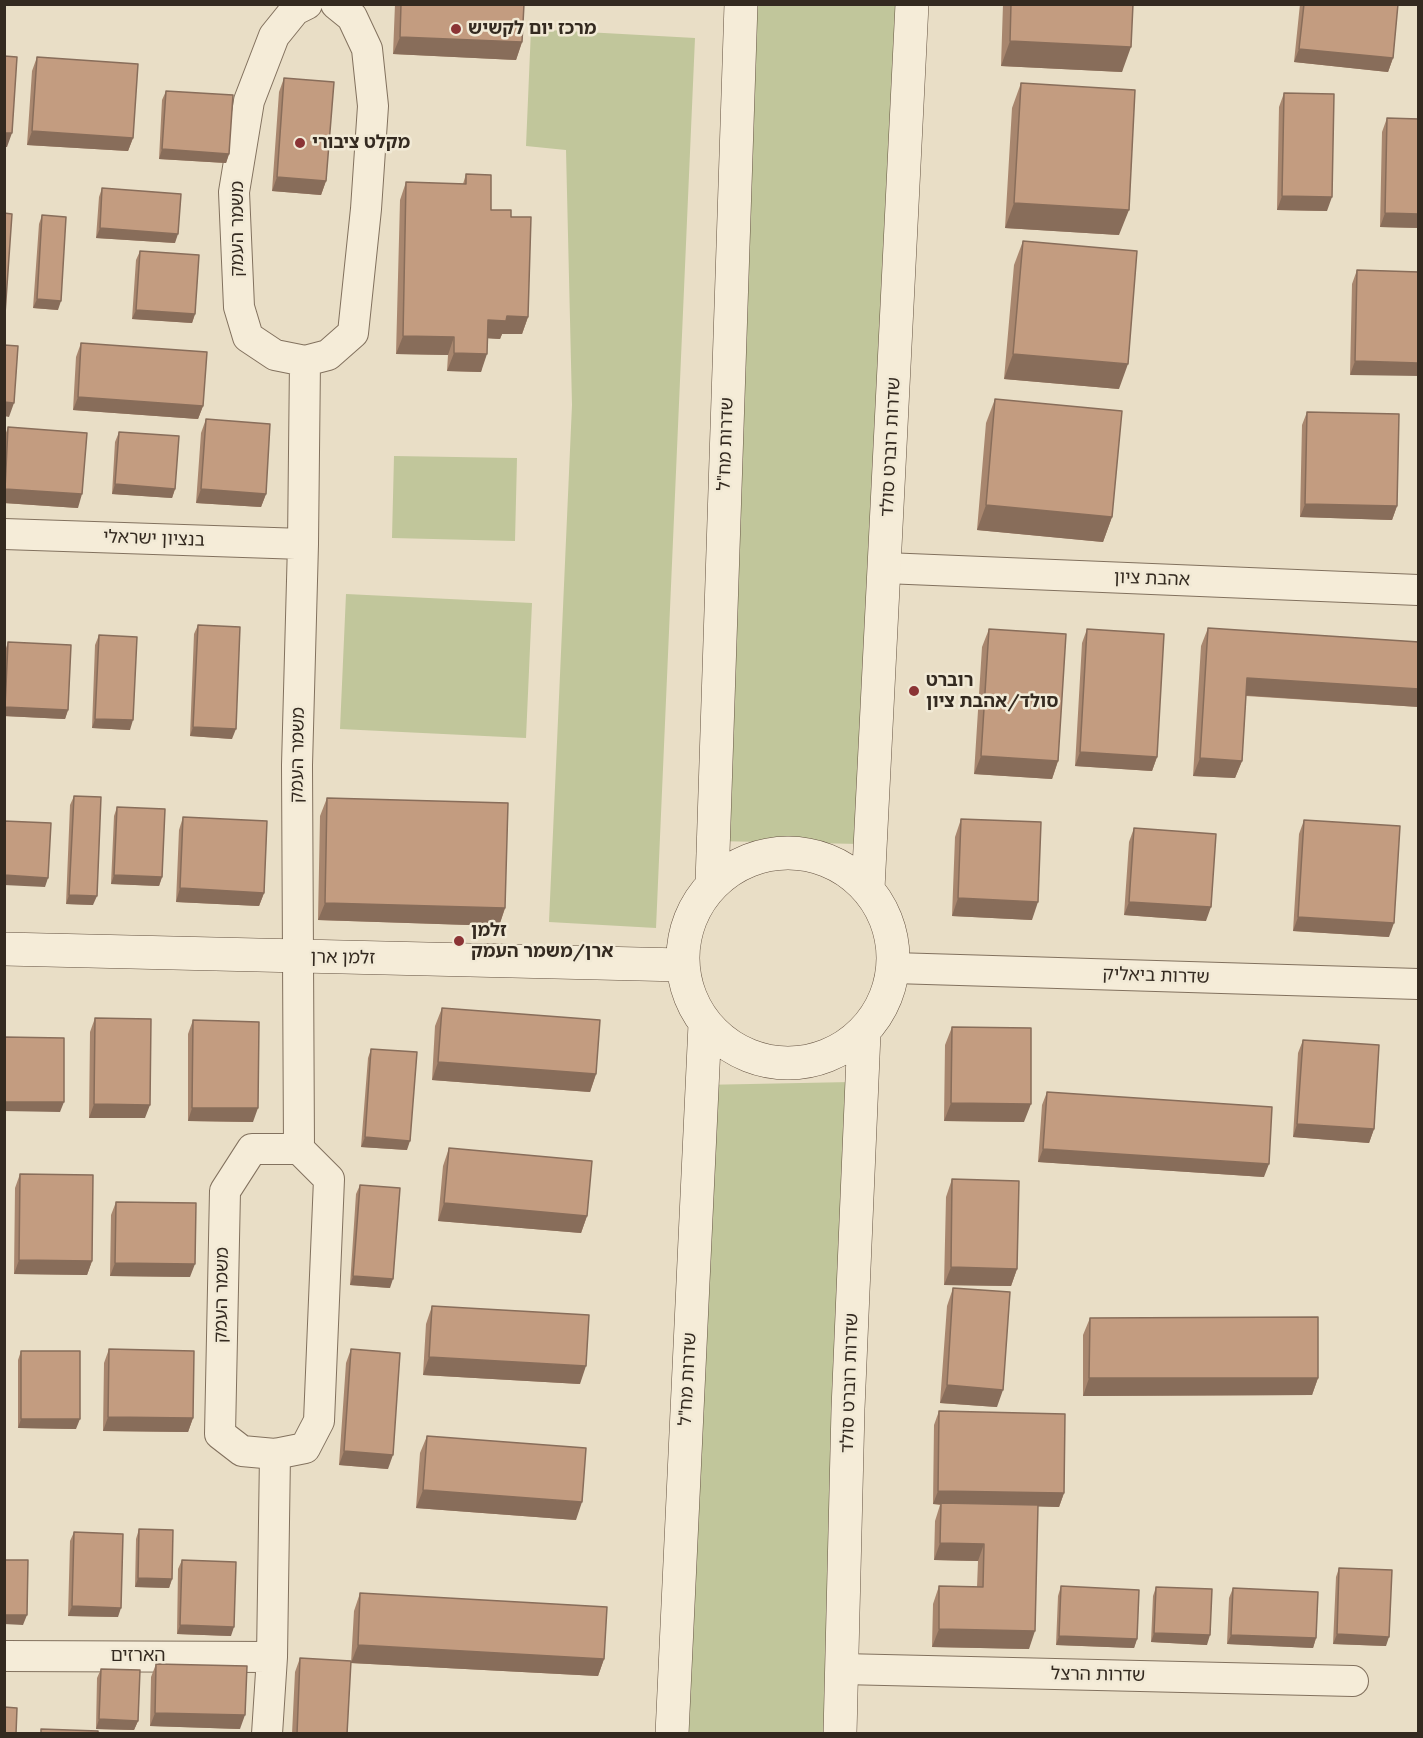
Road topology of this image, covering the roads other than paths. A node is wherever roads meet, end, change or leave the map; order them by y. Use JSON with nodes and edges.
{"nodes":[{"id":1,"x":306,"y":4,"type":"edge"},
{"id":2,"x":336,"y":4,"type":"edge"},
{"id":3,"x":741,"y":4,"type":"edge"},
{"id":4,"x":912,"y":4,"type":"edge"},
{"id":5,"x":305,"y":361,"type":"junction"},
{"id":6,"x":4,"y":534,"type":"edge"},
{"id":7,"x":303,"y":544,"type":"junction"},
{"id":8,"x":885,"y":568,"type":"junction"},
{"id":9,"x":1419,"y":590,"type":"edge"},
{"id":10,"x":712,"y":883,"type":"junction"},
{"id":11,"x":868,"y":890,"type":"junction"},
{"id":12,"x":4,"y":949,"type":"edge"},
{"id":13,"x":299,"y":957,"type":"junction"},
{"id":14,"x":682,"y":965,"type":"junction"},
{"id":15,"x":894,"y":968,"type":"junction"},
{"id":16,"x":1419,"y":984,"type":"edge"},
{"id":17,"x":705,"y":1024,"type":"junction"},
{"id":18,"x":864,"y":1033,"type":"junction"},
{"id":19,"x":298,"y":1149,"type":"junction"},
{"id":20,"x":275,"y":1454,"type":"junction"},
{"id":21,"x":4,"y":1656,"type":"edge"},
{"id":22,"x":272,"y":1657,"type":"junction"},
{"id":23,"x":842,"y":1669,"type":"junction"},
{"id":24,"x":1353,"y":1682,"type":"dead end"},
{"id":25,"x":267,"y":1734,"type":"edge"},
{"id":26,"x":672,"y":1734,"type":"edge"},
{"id":27,"x":840,"y":1734,"type":"edge"}],
"edges":[{"from":1,"to":5,"type":"street","name":"משמר העמק"},
{"from":2,"to":5,"type":"street"},
{"from":3,"to":10,"type":"street","name":"שדרות מח\"ל"},
{"from":4,"to":8,"type":"street","name":"שדרות רוברט סולד"},
{"from":5,"to":7,"type":"street","name":"משמר העמק"},
{"from":6,"to":7,"type":"street","name":"בנציון ישראלי"},
{"from":7,"to":13,"type":"street","name":"משמר העמק"},
{"from":8,"to":9,"type":"street","name":"אהבת ציון"},
{"from":8,"to":11,"type":"street","name":"שדרות רוברט סולד"},
{"from":10,"to":11,"type":"street"},
{"from":10,"to":14,"type":"street"},
{"from":11,"to":15,"type":"street"},
{"from":12,"to":13,"type":"street","name":"זלמן ארן"},
{"from":13,"to":14,"type":"street","name":"זלמן ארן"},
{"from":13,"to":19,"type":"street","name":"משמר העמק"},
{"from":14,"to":17,"type":"street"},
{"from":15,"to":16,"type":"street","name":"שדרות ביאליק"},
{"from":15,"to":18,"type":"street"},
{"from":17,"to":18,"type":"street"},
{"from":17,"to":26,"type":"street","name":"שדרות מח\"ל"},
{"from":18,"to":23,"type":"street","name":"שדרות רוברט סולד"},
{"from":19,"to":20,"type":"street","name":"משמר העמק"},
{"from":19,"to":20,"type":"street","name":"משמר העמק"},
{"from":20,"to":22,"type":"street"},
{"from":21,"to":22,"type":"street","name":"הארזים"},
{"from":22,"to":25,"type":"street"},
{"from":23,"to":24,"type":"street","name":"שדרות הרצל"},
{"from":23,"to":27,"type":"street","name":"שדרות רוברט סולד"}]}
